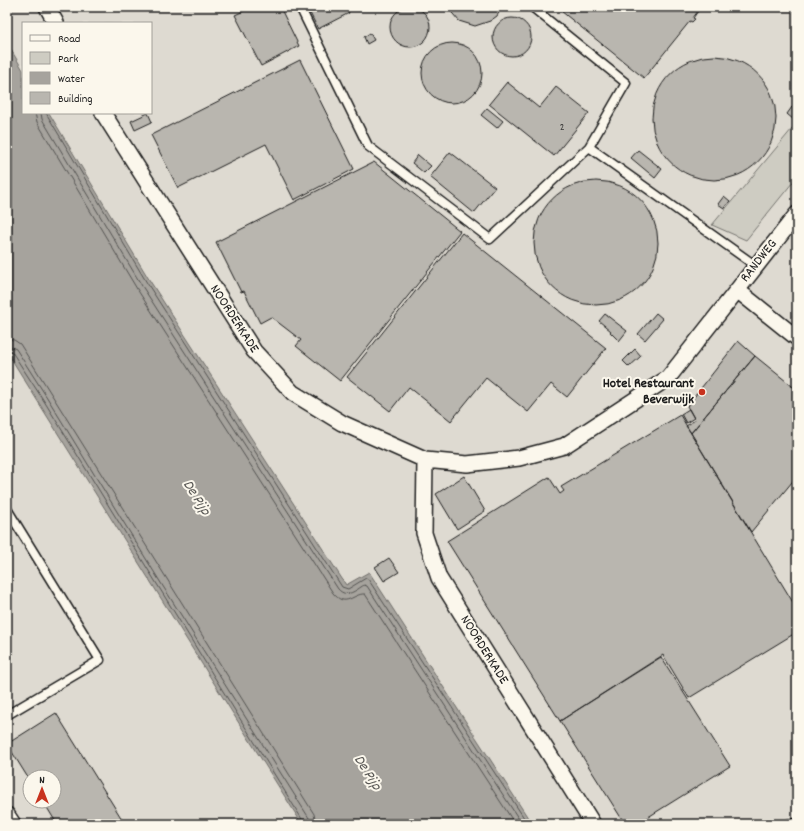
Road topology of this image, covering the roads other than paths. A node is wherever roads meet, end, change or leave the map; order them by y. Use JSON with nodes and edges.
{"nodes":[{"id":1,"x":47,"y":7,"type":"edge"},
{"id":2,"x":300,"y":7,"type":"edge"},
{"id":3,"x":532,"y":7,"type":"edge"},
{"id":4,"x":55,"y":22,"type":"edge"},
{"id":5,"x":104,"y":114,"type":"edge"},
{"id":6,"x":589,"y":147,"type":"junction"},
{"id":7,"x":797,"y":214,"type":"edge"},
{"id":8,"x":756,"y":266,"type":"junction"},
{"id":9,"x":737,"y":290,"type":"junction"},
{"id":10,"x":797,"y":338,"type":"edge"},
{"id":11,"x":425,"y":460,"type":"junction"},
{"id":12,"x":7,"y":509,"type":"edge"},
{"id":13,"x":7,"y":715,"type":"edge"},
{"id":14,"x":7,"y":815,"type":"edge"},
{"id":15,"x":797,"y":823,"type":"edge"},
{"id":16,"x":13,"y":824,"type":"edge"},
{"id":17,"x":593,"y":824,"type":"edge"},
{"id":18,"x":788,"y":824,"type":"edge"}],
"edges":[{"from":1,"to":4,"type":"street"},
{"from":2,"to":6,"type":"lane"},
{"from":3,"to":6,"type":"lane"},
{"from":5,"to":11,"type":"street","name":"NOORDERKADE"},
{"from":6,"to":8,"type":"lane"},
{"from":7,"to":8,"type":"street","name":"RANDWEG"},
{"from":8,"to":9,"type":"street","name":"RANDWEG"},
{"from":9,"to":10,"type":"street"},
{"from":9,"to":11,"type":"street","name":"NOORDERKADE"},
{"from":11,"to":17,"type":"street","name":"NOORDERKADE"},
{"from":12,"to":13,"type":"lane"},
{"from":14,"to":16,"type":"street"},
{"from":15,"to":18,"type":"lane"}]}
